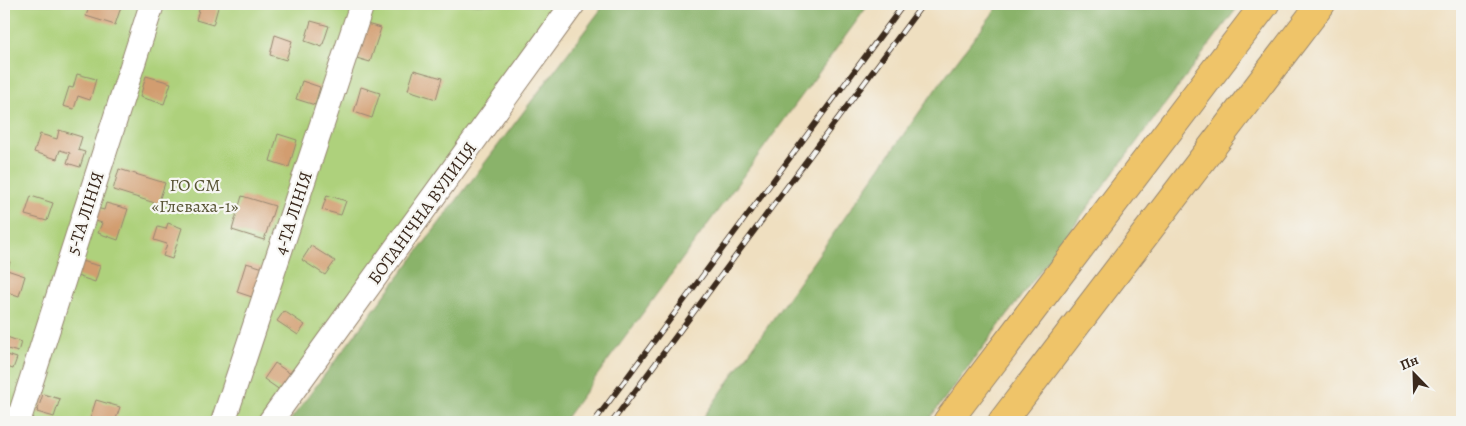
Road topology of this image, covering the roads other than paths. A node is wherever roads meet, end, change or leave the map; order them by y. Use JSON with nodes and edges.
{"nodes":[{"id":1,"x":152,"y":4,"type":"edge"},
{"id":2,"x":362,"y":4,"type":"edge"},
{"id":3,"x":574,"y":4,"type":"edge"},
{"id":4,"x":1266,"y":4,"type":"edge"},
{"id":5,"x":1321,"y":4,"type":"edge"},
{"id":6,"x":18,"y":422,"type":"edge"},
{"id":7,"x":223,"y":422,"type":"edge"},
{"id":8,"x":270,"y":422,"type":"edge"},
{"id":9,"x":947,"y":422,"type":"edge"},
{"id":10,"x":1002,"y":422,"type":"edge"}],
"edges":[{"from":1,"to":6,"type":"street","name":"5-ТА ЛІНІЯ"},
{"from":2,"to":7,"type":"street","name":"4-ТА ЛІНІЯ"},
{"from":3,"to":8,"type":"street","name":"БОТАНІЧНА ВУЛИЦЯ"},
{"from":4,"to":9,"type":"highway"},
{"from":5,"to":10,"type":"highway"}]}
